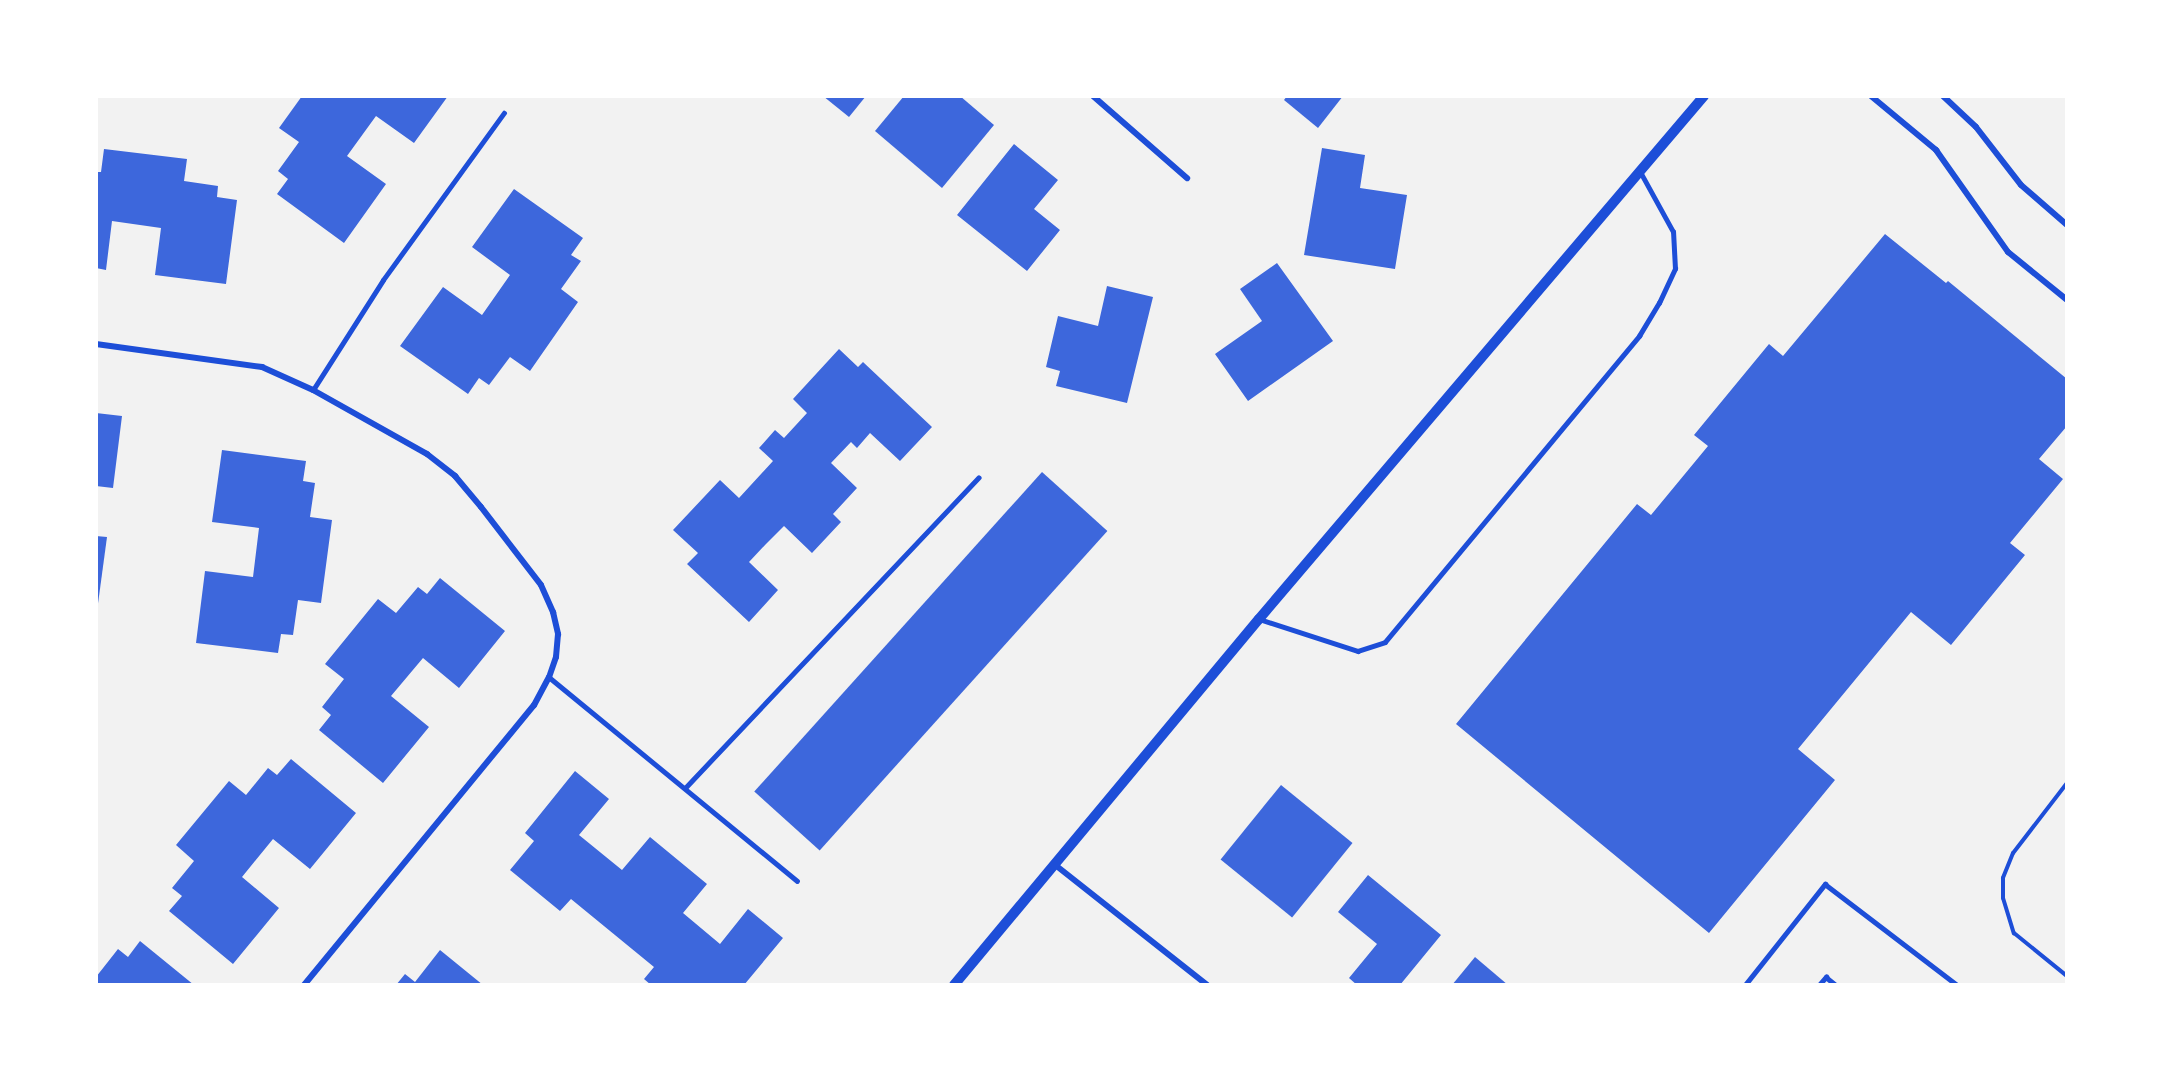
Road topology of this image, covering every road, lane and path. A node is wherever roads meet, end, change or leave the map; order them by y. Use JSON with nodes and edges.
{"nodes":[{"id":1,"x":1093,"y":96,"type":"edge"},
{"id":2,"x":1704,"y":96,"type":"edge"},
{"id":3,"x":1871,"y":96,"type":"edge"},
{"id":4,"x":1942,"y":96,"type":"edge"},
{"id":5,"x":504,"y":113,"type":"dead end"},
{"id":6,"x":1640,"y":171,"type":"junction"},
{"id":7,"x":1187,"y":178,"type":"dead end"},
{"id":8,"x":2067,"y":225,"type":"edge"},
{"id":9,"x":2067,"y":300,"type":"edge"},
{"id":10,"x":96,"y":344,"type":"edge"},
{"id":11,"x":313,"y":390,"type":"junction"},
{"id":12,"x":978,"y":478,"type":"dead end"},
{"id":13,"x":1259,"y":620,"type":"junction"},
{"id":14,"x":549,"y":677,"type":"junction"},
{"id":15,"x":2067,"y":783,"type":"edge"},
{"id":16,"x":685,"y":788,"type":"junction"},
{"id":17,"x":1054,"y":864,"type":"junction"},
{"id":18,"x":797,"y":881,"type":"dead end"},
{"id":19,"x":2067,"y":976,"type":"edge"},
{"id":20,"x":304,"y":985,"type":"edge"},
{"id":21,"x":954,"y":985,"type":"edge"},
{"id":22,"x":1208,"y":985,"type":"edge"},
{"id":23,"x":1745,"y":985,"type":"edge"},
{"id":24,"x":1819,"y":985,"type":"edge"},
{"id":25,"x":1836,"y":985,"type":"edge"},
{"id":26,"x":1957,"y":985,"type":"edge"}],
"edges":[{"from":1,"to":7,"type":"street"},
{"from":2,"to":6,"type":"street"},
{"from":3,"to":9,"type":"street"},
{"from":4,"to":8,"type":"street"},
{"from":5,"to":11,"type":"lane"},
{"from":6,"to":13,"type":"street"},
{"from":6,"to":13,"type":"lane"},
{"from":10,"to":11,"type":"street"},
{"from":11,"to":14,"type":"street"},
{"from":12,"to":16,"type":"lane"},
{"from":13,"to":17,"type":"street"},
{"from":14,"to":16,"type":"lane"},
{"from":14,"to":20,"type":"street"},
{"from":15,"to":19,"type":"path"},
{"from":16,"to":18,"type":"lane"},
{"from":17,"to":21,"type":"street"},
{"from":17,"to":22,"type":"street"},
{"from":23,"to":26,"type":"lane"},
{"from":24,"to":25,"type":"lane"}]}
